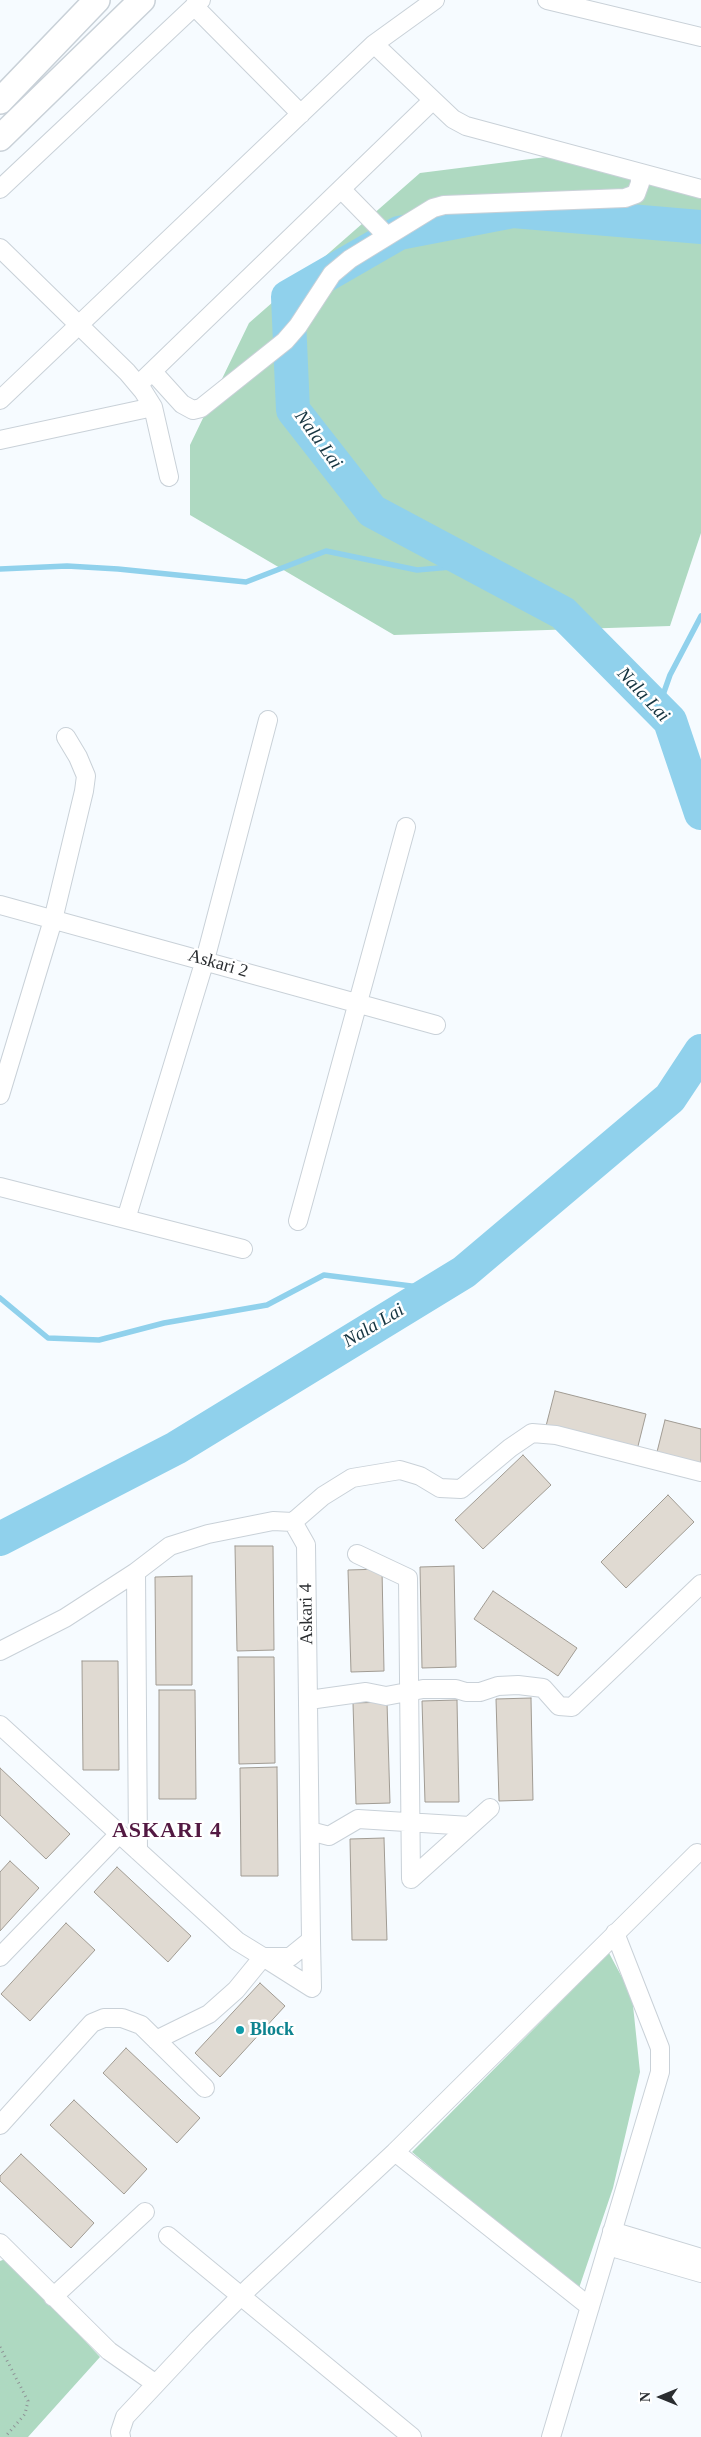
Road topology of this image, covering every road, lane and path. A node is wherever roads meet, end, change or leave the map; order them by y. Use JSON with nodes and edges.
{"nodes":[{"id":1,"x":97,"y":0,"type":"edge"},
{"id":2,"x":142,"y":0,"type":"edge"},
{"id":3,"x":435,"y":0,"type":"edge"},
{"id":4,"x":547,"y":0,"type":"edge"},
{"id":5,"x":197,"y":3,"type":"edge"},
{"id":6,"x":701,"y":37,"type":"edge"},
{"id":7,"x":374,"y":44,"type":"junction"},
{"id":8,"x":432,"y":100,"type":"junction"},
{"id":9,"x":0,"y":101,"type":"edge"},
{"id":10,"x":301,"y":114,"type":"junction"},
{"id":11,"x":0,"y":138,"type":"edge"},
{"id":12,"x":640,"y":173,"type":"junction"},
{"id":13,"x":0,"y":189,"type":"edge"},
{"id":14,"x":341,"y":189,"type":"junction"},
{"id":15,"x":701,"y":189,"type":"edge"},
{"id":16,"x":387,"y":236,"type":"junction"},
{"id":17,"x":0,"y":248,"type":"edge"},
{"id":18,"x":79,"y":325,"type":"junction"},
{"id":19,"x":153,"y":372,"type":"junction"},
{"id":20,"x":138,"y":385,"type":"junction"},
{"id":21,"x":0,"y":400,"type":"edge"},
{"id":22,"x":153,"y":407,"type":"junction"},
{"id":23,"x":0,"y":440,"type":"edge"},
{"id":24,"x":169,"y":477,"type":"dead end"},
{"id":25,"x":268,"y":720,"type":"dead end"},
{"id":26,"x":66,"y":737,"type":"dead end"},
{"id":27,"x":406,"y":827,"type":"dead end"},
{"id":28,"x":0,"y":905,"type":"edge"},
{"id":29,"x":53,"y":920,"type":"junction"},
{"id":30,"x":205,"y":960,"type":"junction"},
{"id":31,"x":358,"y":1005,"type":"junction"},
{"id":32,"x":436,"y":1025,"type":"dead end"},
{"id":33,"x":0,"y":1095,"type":"edge"},
{"id":34,"x":0,"y":1187,"type":"edge"},
{"id":35,"x":126,"y":1219,"type":"junction"},
{"id":36,"x":298,"y":1221,"type":"dead end"},
{"id":37,"x":243,"y":1249,"type":"dead end"},
{"id":38,"x":701,"y":1472,"type":"edge"},
{"id":39,"x":293,"y":1522,"type":"junction"},
{"id":40,"x":357,"y":1554,"type":"dead end"},
{"id":41,"x":136,"y":1572,"type":"junction"},
{"id":42,"x":701,"y":1584,"type":"edge"},
{"id":43,"x":0,"y":1651,"type":"edge"},
{"id":44,"x":408,"y":1693,"type":"junction"},
{"id":45,"x":309,"y":1700,"type":"junction"},
{"id":46,"x":2,"y":1730,"type":"edge"},
{"id":47,"x":490,"y":1808,"type":"dead end"},
{"id":48,"x":410,"y":1823,"type":"junction"},
{"id":49,"x":470,"y":1826,"type":"junction"},
{"id":50,"x":310,"y":1831,"type":"junction"},
{"id":51,"x":119,"y":1834,"type":"junction"},
{"id":52,"x":138,"y":1851,"type":"junction"},
{"id":53,"x":697,"y":1853,"type":"dead end"},
{"id":54,"x":615,"y":1933,"type":"junction"},
{"id":55,"x":311,"y":1940,"type":"junction"},
{"id":56,"x":0,"y":1957,"type":"edge"},
{"id":57,"x":264,"y":1957,"type":"junction"},
{"id":58,"x":156,"y":2040,"type":"junction"},
{"id":59,"x":205,"y":2088,"type":"dead end"},
{"id":60,"x":0,"y":2125,"type":"edge"},
{"id":61,"x":395,"y":2152,"type":"junction"},
{"id":62,"x":145,"y":2212,"type":"dead end"},
{"id":63,"x":168,"y":2236,"type":"dead end"},
{"id":64,"x":610,"y":2238,"type":"junction"},
{"id":65,"x":0,"y":2243,"type":"edge"},
{"id":66,"x":701,"y":2258,"type":"edge"},
{"id":67,"x":701,"y":2273,"type":"edge"},
{"id":68,"x":241,"y":2296,"type":"junction"},
{"id":69,"x":53,"y":2297,"type":"junction"},
{"id":70,"x":590,"y":2307,"type":"junction"},
{"id":71,"x":0,"y":2347,"type":"edge"},
{"id":72,"x":156,"y":2384,"type":"junction"},
{"id":73,"x":5,"y":2437,"type":"edge"},
{"id":74,"x":121,"y":2437,"type":"edge"},
{"id":75,"x":412,"y":2437,"type":"edge"},
{"id":76,"x":551,"y":2437,"type":"edge"}],
"edges":[{"from":1,"to":9,"type":"main road"},
{"from":2,"to":11,"type":"main road"},
{"from":3,"to":7,"type":"street"},
{"from":4,"to":6,"type":"street"},
{"from":5,"to":10,"type":"street"},
{"from":5,"to":13,"type":"street"},
{"from":7,"to":8,"type":"street"},
{"from":7,"to":10,"type":"street"},
{"from":8,"to":12,"type":"street"},
{"from":8,"to":14,"type":"street"},
{"from":10,"to":18,"type":"street"},
{"from":12,"to":15,"type":"street"},
{"from":12,"to":16,"type":"street"},
{"from":14,"to":16,"type":"street"},
{"from":14,"to":19,"type":"street"},
{"from":16,"to":19,"type":"street"},
{"from":17,"to":18,"type":"street"},
{"from":18,"to":20,"type":"street"},
{"from":18,"to":21,"type":"street"},
{"from":19,"to":20,"type":"street"},
{"from":20,"to":22,"type":"street"},
{"from":22,"to":23,"type":"street"},
{"from":22,"to":24,"type":"street"},
{"from":25,"to":30,"type":"street"},
{"from":26,"to":29,"type":"street"},
{"from":27,"to":31,"type":"street"},
{"from":28,"to":29,"type":"street","name":"Askari 2"},
{"from":29,"to":30,"type":"street","name":"Askari 2"},
{"from":29,"to":33,"type":"street"},
{"from":30,"to":31,"type":"street","name":"Askari 2"},
{"from":30,"to":35,"type":"street"},
{"from":31,"to":32,"type":"street","name":"Askari 2"},
{"from":31,"to":36,"type":"street"},
{"from":34,"to":35,"type":"street"},
{"from":35,"to":37,"type":"street"},
{"from":38,"to":39,"type":"street"},
{"from":39,"to":41,"type":"street"},
{"from":39,"to":45,"type":"street","name":"Askari 4"},
{"from":40,"to":44,"type":"street"},
{"from":41,"to":43,"type":"street"},
{"from":41,"to":52,"type":"street"},
{"from":42,"to":44,"type":"street"},
{"from":44,"to":45,"type":"street"},
{"from":44,"to":48,"type":"street"},
{"from":45,"to":50,"type":"street","name":"Askari 4"},
{"from":46,"to":51,"type":"street"},
{"from":47,"to":49,"type":"street"},
{"from":48,"to":49,"type":"street"},
{"from":48,"to":49,"type":"street"},
{"from":48,"to":50,"type":"street"},
{"from":50,"to":55,"type":"street","name":"Askari 4"},
{"from":51,"to":52,"type":"street"},
{"from":51,"to":56,"type":"street"},
{"from":52,"to":57,"type":"street"},
{"from":53,"to":54,"type":"street"},
{"from":54,"to":61,"type":"street"},
{"from":54,"to":64,"type":"street"},
{"from":55,"to":57,"type":"street"},
{"from":55,"to":57,"type":"street","name":"Askari 4"},
{"from":57,"to":58,"type":"street"},
{"from":58,"to":59,"type":"street"},
{"from":58,"to":60,"type":"street"},
{"from":61,"to":68,"type":"street"},
{"from":61,"to":70,"type":"street"},
{"from":62,"to":69,"type":"street"},
{"from":63,"to":68,"type":"street"},
{"from":64,"to":66,"type":"street"},
{"from":64,"to":67,"type":"street"},
{"from":64,"to":70,"type":"street"},
{"from":65,"to":69,"type":"street"},
{"from":68,"to":72,"type":"street"},
{"from":68,"to":75,"type":"street"},
{"from":69,"to":72,"type":"street"},
{"from":70,"to":76,"type":"street"},
{"from":71,"to":73,"type":"path"},
{"from":72,"to":74,"type":"street"}]}
